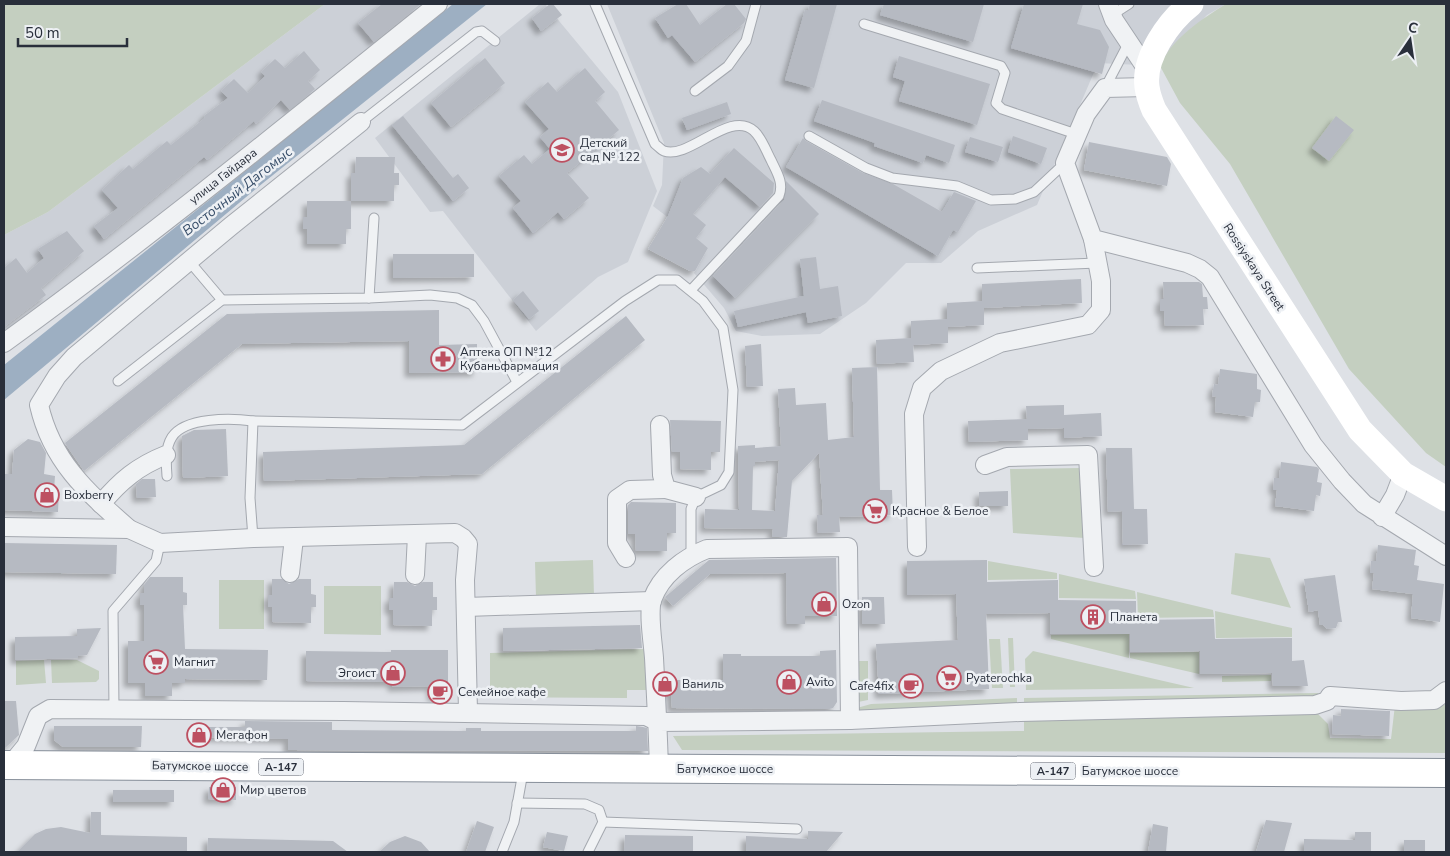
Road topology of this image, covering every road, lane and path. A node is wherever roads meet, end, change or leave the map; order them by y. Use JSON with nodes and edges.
{"nodes":[{"id":1,"x":438,"y":4,"type":"edge"},
{"id":2,"x":595,"y":4,"type":"edge"},
{"id":3,"x":756,"y":4,"type":"edge"},
{"id":4,"x":1129,"y":4,"type":"edge"},
{"id":5,"x":1191,"y":4,"type":"edge"},
{"id":6,"x":1110,"y":10,"type":"edge"},
{"id":7,"x":864,"y":24,"type":"dead end"},
{"id":8,"x":495,"y":41,"type":"dead end"},
{"id":9,"x":1128,"y":44,"type":"junction"},
{"id":10,"x":1147,"y":79,"type":"junction"},
{"id":11,"x":1104,"y":88,"type":"junction"},
{"id":12,"x":695,"y":91,"type":"dead end"},
{"id":13,"x":361,"y":122,"type":"joint"},
{"id":14,"x":1076,"y":134,"type":"junction"},
{"id":15,"x":809,"y":136,"type":"dead end"},
{"id":16,"x":1065,"y":163,"type":"junction"},
{"id":17,"x":374,"y":218,"type":"dead end"},
{"id":18,"x":1093,"y":239,"type":"junction"},
{"id":19,"x":189,"y":261,"type":"junction"},
{"id":20,"x":1097,"y":264,"type":"junction"},
{"id":21,"x":977,"y":268,"type":"dead end"},
{"id":22,"x":691,"y":290,"type":"junction"},
{"id":23,"x":369,"y":298,"type":"junction"},
{"id":24,"x":222,"y":300,"type":"junction"},
{"id":25,"x":4,"y":343,"type":"edge"},
{"id":26,"x":118,"y":381,"type":"dead end"},
{"id":27,"x":517,"y":382,"type":"junction"},
{"id":28,"x":253,"y":421,"type":"junction"},
{"id":29,"x":660,"y":425,"type":"dead end"},
{"id":30,"x":166,"y":455,"type":"junction"},
{"id":31,"x":985,"y":465,"type":"dead end"},
{"id":32,"x":1403,"y":474,"type":"junction"},
{"id":33,"x":167,"y":476,"type":"dead end"},
{"id":34,"x":666,"y":489,"type":"junction"},
{"id":35,"x":696,"y":497,"type":"junction"},
{"id":36,"x":1446,"y":499,"type":"edge"},
{"id":37,"x":101,"y":504,"type":"junction"},
{"id":38,"x":1382,"y":517,"type":"junction"},
{"id":39,"x":4,"y":527,"type":"edge"},
{"id":40,"x":129,"y":529,"type":"junction"},
{"id":41,"x":417,"y":534,"type":"junction"},
{"id":42,"x":253,"y":538,"type":"junction"},
{"id":43,"x":294,"y":538,"type":"junction"},
{"id":44,"x":160,"y":543,"type":"junction"},
{"id":45,"x":917,"y":547,"type":"dead end"},
{"id":46,"x":691,"y":555,"type":"junction"},
{"id":47,"x":1446,"y":556,"type":"edge"},
{"id":48,"x":626,"y":558,"type":"dead end"},
{"id":49,"x":1094,"y":567,"type":"dead end"},
{"id":50,"x":290,"y":573,"type":"dead end"},
{"id":51,"x":415,"y":575,"type":"dead end"},
{"id":52,"x":652,"y":600,"type":"junction"},
{"id":53,"x":466,"y":607,"type":"junction"},
{"id":54,"x":1446,"y":691,"type":"edge"},
{"id":55,"x":114,"y":710,"type":"junction"},
{"id":56,"x":468,"y":712,"type":"junction"},
{"id":57,"x":850,"y":720,"type":"junction"},
{"id":58,"x":658,"y":722,"type":"junction"},
{"id":59,"x":6,"y":768,"type":"edge"},
{"id":60,"x":524,"y":769,"type":"junction"},
{"id":61,"x":659,"y":769,"type":"junction"},
{"id":62,"x":1446,"y":773,"type":"edge"},
{"id":63,"x":517,"y":803,"type":"junction"},
{"id":64,"x":603,"y":822,"type":"junction"},
{"id":65,"x":798,"y":828,"type":"dead end"},
{"id":66,"x":502,"y":852,"type":"edge"},
{"id":67,"x":588,"y":852,"type":"edge"}],
"edges":[{"from":1,"to":25,"type":"street","name":"улица Гайдара"},
{"from":2,"to":22,"type":"lane"},
{"from":3,"to":12,"type":"lane"},
{"from":4,"to":6,"type":"lane"},
{"from":5,"to":10,"type":"main road"},
{"from":6,"to":9,"type":"street","name":"Rossiyskaya Street"},
{"from":7,"to":14,"type":"lane"},
{"from":8,"to":13,"type":"lane"},
{"from":9,"to":10,"type":"street","name":"Rossiyskaya Street"},
{"from":9,"to":11,"type":"lane"},
{"from":10,"to":11,"type":"street"},
{"from":10,"to":32,"type":"main road","name":"Rossiyskaya Street"},
{"from":11,"to":14,"type":"street"},
{"from":13,"to":19,"type":"street"},
{"from":14,"to":16,"type":"street"},
{"from":15,"to":16,"type":"lane"},
{"from":16,"to":18,"type":"street"},
{"from":17,"to":23,"type":"lane"},
{"from":18,"to":20,"type":"street"},
{"from":18,"to":38,"type":"street"},
{"from":19,"to":24,"type":"lane"},
{"from":19,"to":37,"type":"street"},
{"from":20,"to":21,"type":"lane"},
{"from":20,"to":45,"type":"street"},
{"from":22,"to":27,"type":"lane"},
{"from":22,"to":35,"type":"lane"},
{"from":23,"to":24,"type":"lane"},
{"from":23,"to":27,"type":"lane"},
{"from":24,"to":26,"type":"lane"},
{"from":27,"to":28,"type":"lane"},
{"from":28,"to":30,"type":"lane"},
{"from":28,"to":42,"type":"lane"},
{"from":29,"to":34,"type":"street"},
{"from":30,"to":33,"type":"lane"},
{"from":30,"to":37,"type":"street"},
{"from":31,"to":49,"type":"street"},
{"from":32,"to":36,"type":"main road","name":"Rossiyskaya Street"},
{"from":32,"to":38,"type":"street"},
{"from":34,"to":35,"type":"street"},
{"from":34,"to":48,"type":"street"},
{"from":35,"to":46,"type":"lane"},
{"from":37,"to":40,"type":"street"},
{"from":38,"to":47,"type":"street"},
{"from":39,"to":40,"type":"street"},
{"from":40,"to":44,"type":"street"},
{"from":41,"to":43,"type":"street"},
{"from":41,"to":51,"type":"street"},
{"from":41,"to":53,"type":"street"},
{"from":42,"to":43,"type":"street"},
{"from":42,"to":44,"type":"street"},
{"from":43,"to":50,"type":"street"},
{"from":44,"to":55,"type":"lane"},
{"from":46,"to":52,"type":"street"},
{"from":46,"to":57,"type":"street"},
{"from":52,"to":53,"type":"street"},
{"from":52,"to":58,"type":"street"},
{"from":53,"to":56,"type":"street"},
{"from":54,"to":57,"type":"street"},
{"from":55,"to":56,"type":"street"},
{"from":55,"to":59,"type":"street"},
{"from":56,"to":58,"type":"street"},
{"from":57,"to":58,"type":"street"},
{"from":58,"to":61,"type":"street"},
{"from":59,"to":60,"type":"highway","name":"Батумское шоссе","number":"А-147"},
{"from":60,"to":61,"type":"highway","name":"Батумское шоссе","number":"А-147"},
{"from":60,"to":63,"type":"lane"},
{"from":61,"to":62,"type":"highway","name":"Батумское шоссе","number":"А-147"},
{"from":63,"to":64,"type":"lane"},
{"from":63,"to":66,"type":"lane"},
{"from":64,"to":65,"type":"lane"},
{"from":64,"to":67,"type":"lane"}]}
